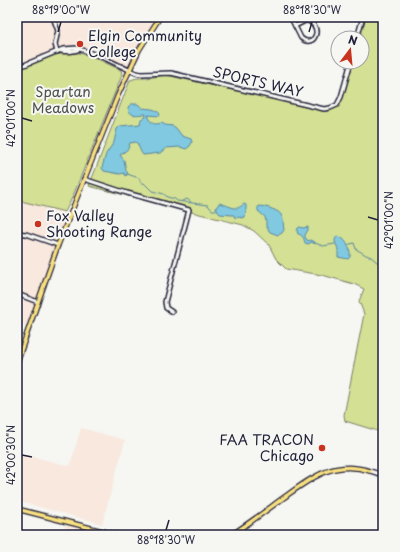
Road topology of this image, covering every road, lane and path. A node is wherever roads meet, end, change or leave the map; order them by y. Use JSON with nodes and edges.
{"nodes":[{"id":1,"x":52,"y":17,"type":"edge"},
{"id":2,"x":160,"y":17,"type":"edge"},
{"id":3,"x":363,"y":17,"type":"edge"},
{"id":4,"x":289,"y":18,"type":"edge"},
{"id":5,"x":305,"y":20,"type":"junction"},
{"id":6,"x":295,"y":26,"type":"junction"},
{"id":7,"x":359,"y":30,"type":"edge"},
{"id":8,"x":59,"y":51,"type":"junction"},
{"id":9,"x":17,"y":68,"type":"edge"},
{"id":10,"x":129,"y":70,"type":"junction"},
{"id":11,"x":349,"y":70,"type":"edge"},
{"id":12,"x":84,"y":179,"type":"junction"},
{"id":13,"x":17,"y":233,"type":"edge"},
{"id":14,"x":58,"y":245,"type":"junction"},
{"id":15,"x":17,"y":294,"type":"edge"},
{"id":16,"x":38,"y":302,"type":"junction"},
{"id":17,"x":172,"y":312,"type":"dead end"},
{"id":18,"x":17,"y":362,"type":"edge"},
{"id":19,"x":370,"y":471,"type":"joint"},
{"id":20,"x":383,"y":475,"type":"edge"},
{"id":21,"x":17,"y":509,"type":"edge"},
{"id":22,"x":118,"y":535,"type":"edge"},
{"id":23,"x":231,"y":535,"type":"edge"}],
"edges":[{"from":1,"to":8,"type":"street"},
{"from":2,"to":10,"type":"main road"},
{"from":3,"to":7,"type":"street"},
{"from":4,"to":5,"type":"street"},
{"from":4,"to":6,"type":"street"},
{"from":5,"to":6,"type":"street"},
{"from":5,"to":6,"type":"street"},
{"from":8,"to":9,"type":"street"},
{"from":8,"to":10,"type":"street"},
{"from":10,"to":11,"type":"street","name":"SPORTS WAY"},
{"from":10,"to":12,"type":"main road"},
{"from":12,"to":14,"type":"main road"},
{"from":12,"to":17,"type":"street"},
{"from":13,"to":14,"type":"street"},
{"from":14,"to":16,"type":"main road"},
{"from":15,"to":16,"type":"street"},
{"from":16,"to":18,"type":"main road"},
{"from":19,"to":20,"type":"street"},
{"from":19,"to":23,"type":"main road"},
{"from":21,"to":22,"type":"main road"}]}
